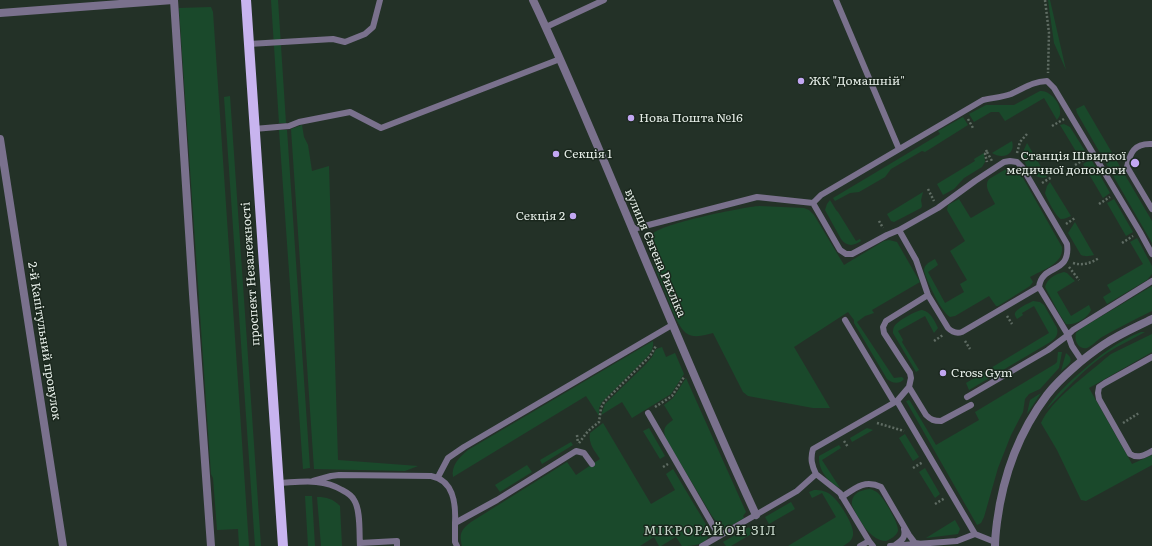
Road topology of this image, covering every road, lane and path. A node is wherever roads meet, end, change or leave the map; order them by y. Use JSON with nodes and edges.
{"nodes":[{"id":1,"x":173,"y":0,"type":"edge"},
{"id":2,"x":246,"y":0,"type":"edge"},
{"id":3,"x":380,"y":0,"type":"edge"},
{"id":4,"x":533,"y":0,"type":"edge"},
{"id":5,"x":604,"y":0,"type":"edge"},
{"id":6,"x":836,"y":0,"type":"edge"},
{"id":7,"x":1045,"y":0,"type":"edge"},
{"id":8,"x":0,"y":13,"type":"edge"},
{"id":9,"x":546,"y":27,"type":"junction"},
{"id":10,"x":248,"y":44,"type":"junction"},
{"id":11,"x":560,"y":59,"type":"junction"},
{"id":12,"x":1047,"y":81,"type":"junction"},
{"id":13,"x":254,"y":129,"type":"junction"},
{"id":14,"x":1027,"y":134,"type":"dead end"},
{"id":15,"x":0,"y":139,"type":"edge"},
{"id":16,"x":1152,"y":144,"type":"edge"},
{"id":17,"x":899,"y":149,"type":"junction"},
{"id":18,"x":986,"y":150,"type":"dead end"},
{"id":19,"x":1014,"y":162,"type":"junction"},
{"id":20,"x":985,"y":166,"type":"dead end"},
{"id":21,"x":940,"y":198,"type":"dead end"},
{"id":22,"x":813,"y":203,"type":"junction"},
{"id":23,"x":928,"y":205,"type":"dead end"},
{"id":24,"x":1152,"y":209,"type":"edge"},
{"id":25,"x":633,"y":229,"type":"junction"},
{"id":26,"x":899,"y":230,"type":"junction"},
{"id":27,"x":1152,"y":254,"type":"edge"},
{"id":28,"x":1099,"y":258,"type":"dead end"},
{"id":29,"x":1065,"y":262,"type":"junction"},
{"id":30,"x":1079,"y":280,"type":"dead end"},
{"id":31,"x":1152,"y":281,"type":"edge"},
{"id":32,"x":1039,"y":287,"type":"junction"},
{"id":33,"x":928,"y":295,"type":"junction"},
{"id":34,"x":1012,"y":312,"type":"dead end"},
{"id":35,"x":1001,"y":318,"type":"dead end"},
{"id":36,"x":1152,"y":319,"type":"edge"},
{"id":37,"x":845,"y":320,"type":"dead end"},
{"id":38,"x":672,"y":325,"type":"junction"},
{"id":39,"x":1068,"y":335,"type":"junction"},
{"id":40,"x":964,"y":340,"type":"dead end"},
{"id":41,"x":657,"y":343,"type":"dead end"},
{"id":42,"x":958,"y":343,"type":"dead end"},
{"id":43,"x":1152,"y":357,"type":"edge"},
{"id":44,"x":1082,"y":361,"type":"junction"},
{"id":45,"x":685,"y":375,"type":"dead end"},
{"id":46,"x":909,"y":387,"type":"junction"},
{"id":47,"x":967,"y":397,"type":"dead end"},
{"id":48,"x":896,"y":402,"type":"junction"},
{"id":49,"x":971,"y":405,"type":"dead end"},
{"id":50,"x":648,"y":412,"type":"joint"},
{"id":51,"x":1139,"y":413,"type":"dead end"},
{"id":52,"x":874,"y":422,"type":"dead end"},
{"id":53,"x":1115,"y":427,"type":"junction"},
{"id":54,"x":906,"y":434,"type":"dead end"},
{"id":55,"x":849,"y":437,"type":"dead end"},
{"id":56,"x":578,"y":445,"type":"dead end"},
{"id":57,"x":848,"y":447,"type":"dead end"},
{"id":58,"x":1152,"y":451,"type":"edge"},
{"id":59,"x":920,"y":456,"type":"dead end"},
{"id":60,"x":923,"y":462,"type":"junction"},
{"id":61,"x":592,"y":464,"type":"dead end"},
{"id":62,"x":914,"y":468,"type":"dead end"},
{"id":63,"x":927,"y":468,"type":"dead end"},
{"id":64,"x":816,"y":474,"type":"junction"},
{"id":65,"x":438,"y":477,"type":"junction"},
{"id":66,"x":313,"y":481,"type":"junction"},
{"id":67,"x":279,"y":484,"type":"junction"},
{"id":68,"x":941,"y":494,"type":"dead end"},
{"id":69,"x":842,"y":497,"type":"junction"},
{"id":70,"x":944,"y":498,"type":"junction"},
{"id":71,"x":946,"y":503,"type":"dead end"},
{"id":72,"x":935,"y":504,"type":"dead end"},
{"id":73,"x":756,"y":515,"type":"junction"},
{"id":74,"x":455,"y":523,"type":"junction"},
{"id":75,"x":903,"y":525,"type":"junction"},
{"id":76,"x":975,"y":534,"type":"junction"},
{"id":77,"x":719,"y":536,"type":"junction"},
{"id":78,"x":869,"y":541,"type":"junction"},
{"id":79,"x":360,"y":544,"type":"edge"},
{"id":80,"x":920,"y":544,"type":"junction"},
{"id":81,"x":950,"y":544,"type":"edge"},
{"id":82,"x":995,"y":544,"type":"edge"},
{"id":83,"x":63,"y":546,"type":"edge"},
{"id":84,"x":211,"y":546,"type":"edge"},
{"id":85,"x":283,"y":546,"type":"edge"},
{"id":86,"x":398,"y":546,"type":"edge"},
{"id":87,"x":457,"y":546,"type":"edge"},
{"id":88,"x":702,"y":546,"type":"edge"},
{"id":89,"x":860,"y":546,"type":"edge"},
{"id":90,"x":874,"y":546,"type":"edge"},
{"id":91,"x":892,"y":546,"type":"edge"}],
"edges":[{"from":1,"to":8,"type":"street"},
{"from":1,"to":84,"type":"street"},
{"from":2,"to":10,"type":"main road","name":"проспект Незалежності"},
{"from":3,"to":10,"type":"lane"},
{"from":4,"to":9,"type":"street","name":"вулиця Євгена Рихліка"},
{"from":5,"to":9,"type":"lane"},
{"from":6,"to":17,"type":"lane"},
{"from":7,"to":12,"type":"path"},
{"from":9,"to":11,"type":"street","name":"вулиця Євгена Рихліка"},
{"from":10,"to":13,"type":"main road","name":"проспект Незалежності"},
{"from":11,"to":13,"type":"lane"},
{"from":11,"to":25,"type":"street","name":"вулиця Євгена Рихліка"},
{"from":12,"to":17,"type":"lane"},
{"from":12,"to":27,"type":"lane"},
{"from":13,"to":67,"type":"main road","name":"проспект Незалежності"},
{"from":14,"to":19,"type":"path"},
{"from":15,"to":83,"type":"street","name":"2-й Капітульний провулок"},
{"from":16,"to":24,"type":"lane"},
{"from":17,"to":22,"type":"lane"},
{"from":18,"to":20,"type":"path"},
{"from":19,"to":26,"type":"lane"},
{"from":19,"to":29,"type":"lane"},
{"from":21,"to":23,"type":"path"},
{"from":22,"to":25,"type":"lane"},
{"from":22,"to":26,"type":"lane"},
{"from":25,"to":38,"type":"street","name":"вулиця Євгена Рихліка"},
{"from":26,"to":33,"type":"lane"},
{"from":28,"to":29,"type":"path"},
{"from":29,"to":30,"type":"path"},
{"from":29,"to":32,"type":"lane"},
{"from":31,"to":39,"type":"lane"},
{"from":32,"to":33,"type":"lane"},
{"from":32,"to":39,"type":"lane"},
{"from":33,"to":46,"type":"lane"},
{"from":34,"to":35,"type":"path"},
{"from":36,"to":44,"type":"street"},
{"from":37,"to":48,"type":"lane"},
{"from":38,"to":65,"type":"lane"},
{"from":38,"to":73,"type":"street","name":"вулиця Євгена Рихліка"},
{"from":39,"to":44,"type":"lane"},
{"from":39,"to":47,"type":"lane"},
{"from":40,"to":42,"type":"path"},
{"from":41,"to":56,"type":"path"},
{"from":43,"to":53,"type":"lane"},
{"from":44,"to":82,"type":"street"},
{"from":45,"to":50,"type":"path"},
{"from":46,"to":48,"type":"lane"},
{"from":46,"to":49,"type":"lane"},
{"from":48,"to":64,"type":"lane"},
{"from":48,"to":76,"type":"lane"},
{"from":50,"to":77,"type":"lane"},
{"from":51,"to":53,"type":"path"},
{"from":52,"to":54,"type":"path"},
{"from":53,"to":58,"type":"lane"},
{"from":55,"to":57,"type":"path"},
{"from":59,"to":60,"type":"path"},
{"from":60,"to":62,"type":"path"},
{"from":60,"to":63,"type":"path"},
{"from":61,"to":74,"type":"lane"},
{"from":64,"to":69,"type":"lane"},
{"from":64,"to":73,"type":"lane"},
{"from":65,"to":66,"type":"lane"},
{"from":65,"to":74,"type":"lane"},
{"from":66,"to":67,"type":"lane"},
{"from":66,"to":79,"type":"lane"},
{"from":67,"to":85,"type":"main road","name":"проспект Незалежності"},
{"from":68,"to":70,"type":"path"},
{"from":69,"to":75,"type":"lane"},
{"from":69,"to":78,"type":"lane"},
{"from":70,"to":71,"type":"path"},
{"from":70,"to":72,"type":"path"},
{"from":73,"to":77,"type":"lane"},
{"from":74,"to":87,"type":"lane"},
{"from":75,"to":80,"type":"lane"},
{"from":75,"to":91,"type":"lane"},
{"from":76,"to":81,"type":"lane"},
{"from":76,"to":82,"type":"lane"},
{"from":77,"to":88,"type":"lane"},
{"from":78,"to":89,"type":"lane"},
{"from":78,"to":90,"type":"lane"},
{"from":79,"to":86,"type":"lane"},
{"from":80,"to":81,"type":"lane"},
{"from":80,"to":91,"type":"lane"}]}
